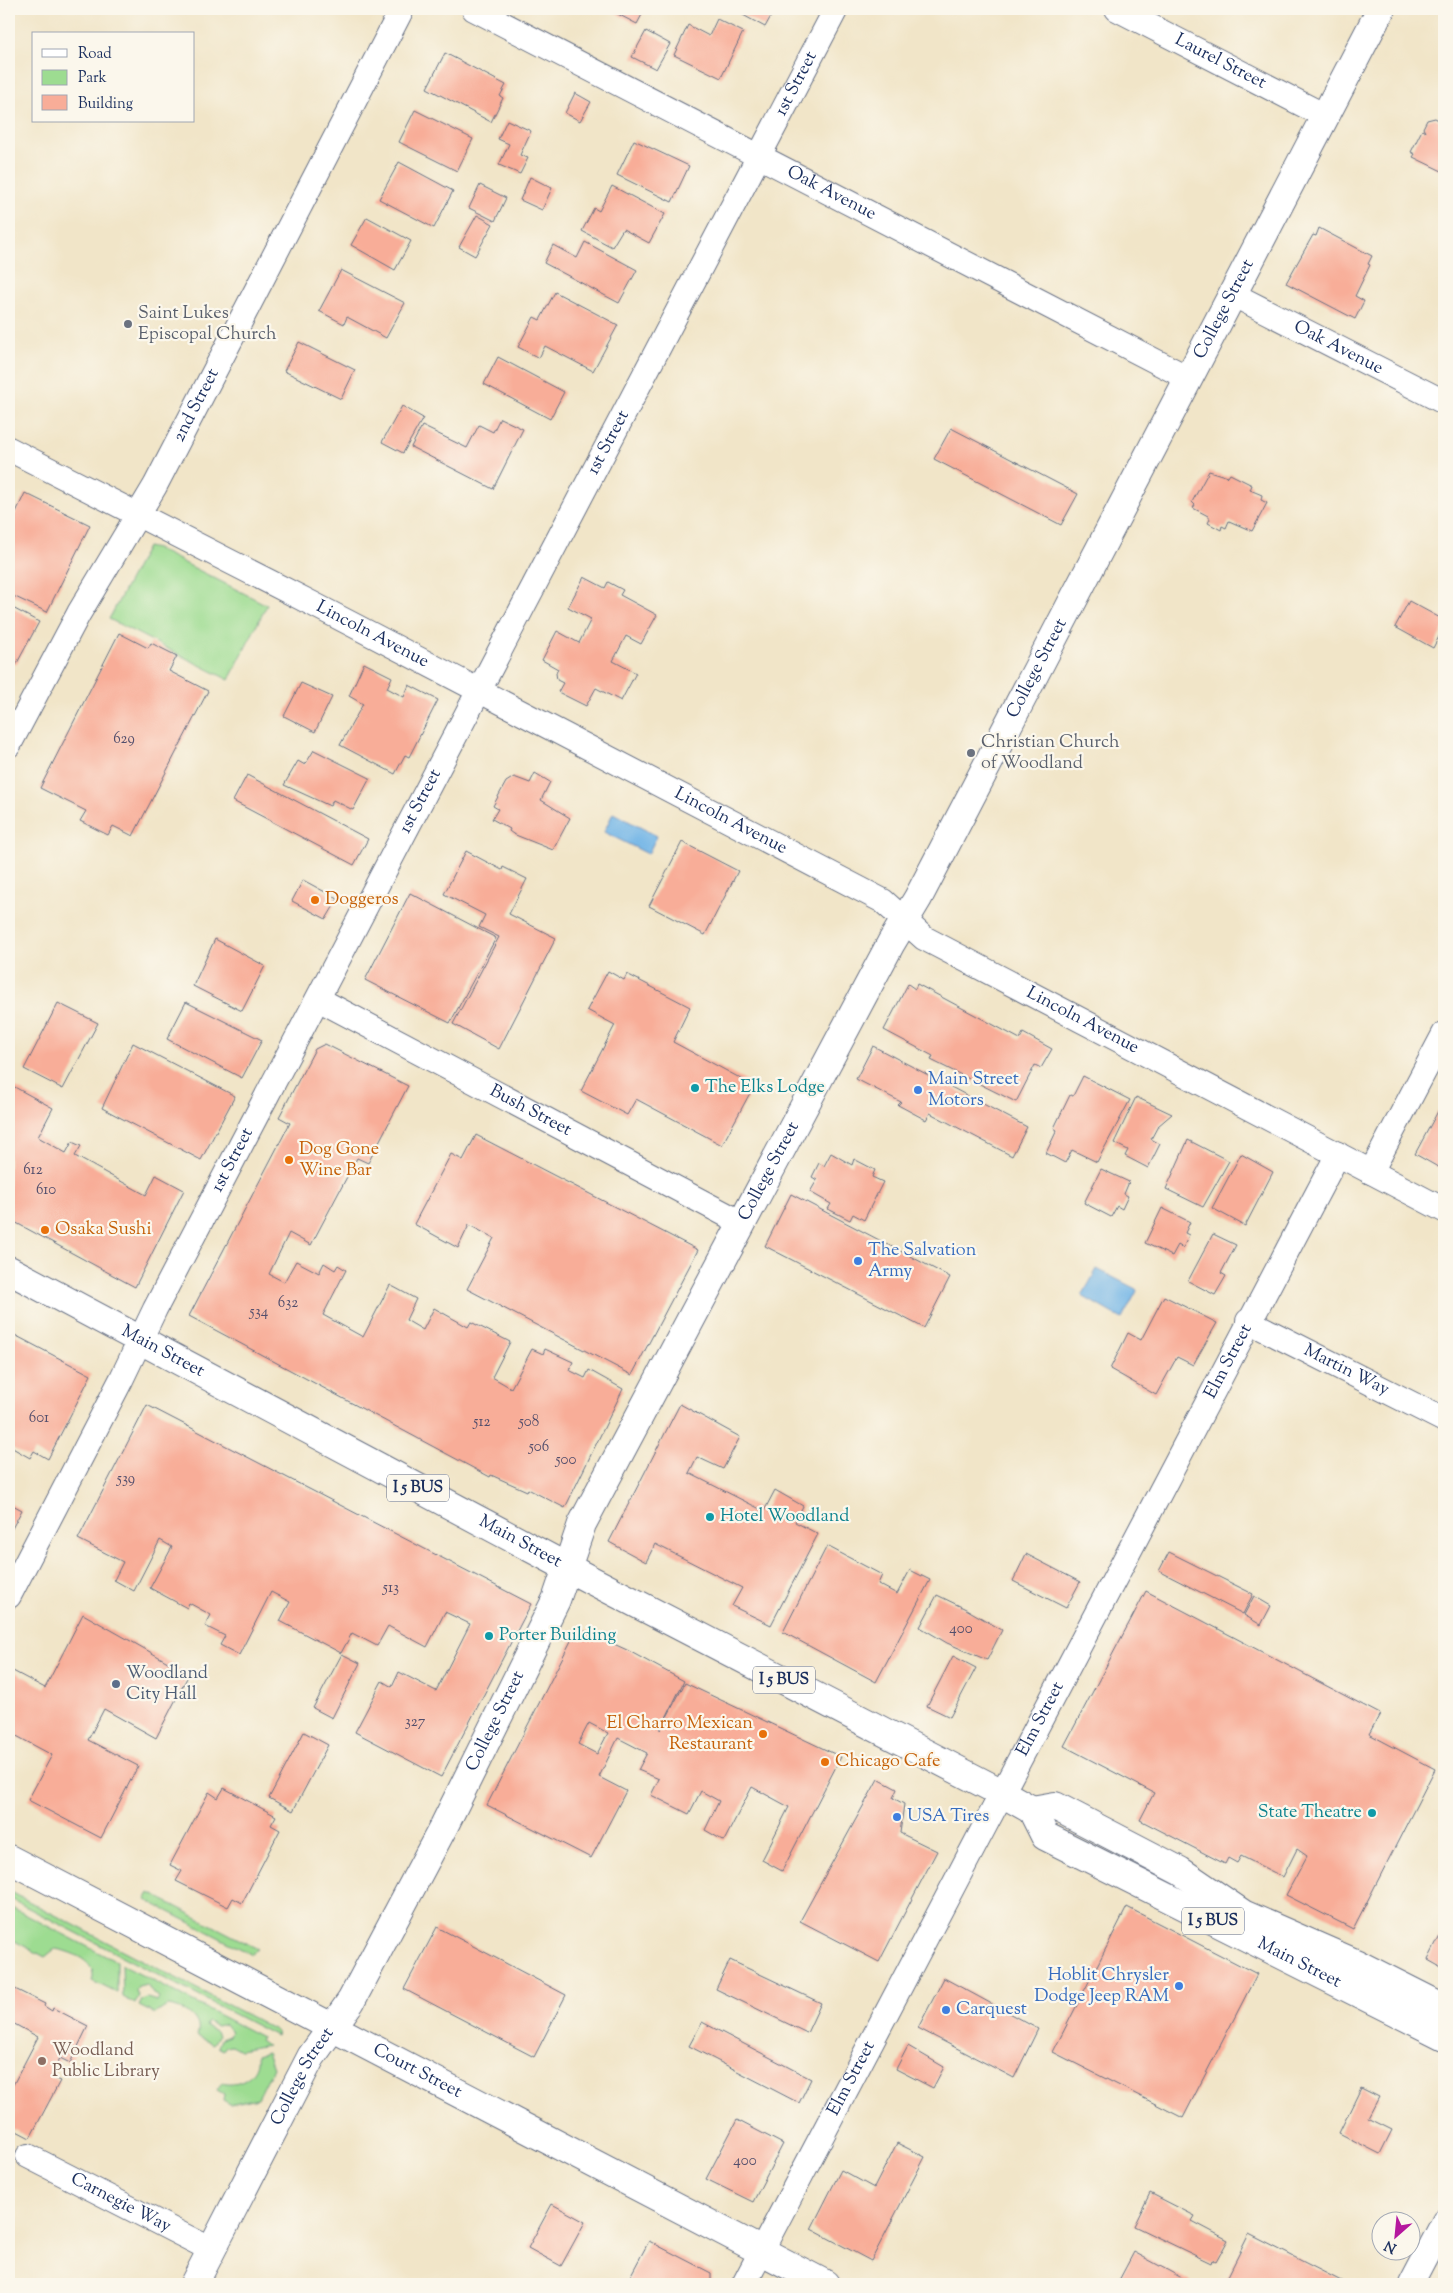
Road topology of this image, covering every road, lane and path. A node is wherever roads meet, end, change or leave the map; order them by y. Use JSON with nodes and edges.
{"nodes":[{"id":1,"x":402,"y":9,"type":"edge"},
{"id":2,"x":474,"y":9,"type":"edge"},
{"id":3,"x":836,"y":9,"type":"edge"},
{"id":4,"x":1117,"y":9,"type":"edge"},
{"id":5,"x":1381,"y":9,"type":"edge"},
{"id":6,"x":1325,"y":116,"type":"junction"},
{"id":7,"x":758,"y":157,"type":"junction"},
{"id":8,"x":1232,"y":294,"type":"junction"},
{"id":9,"x":1188,"y":378,"type":"junction"},
{"id":10,"x":1444,"y":402,"type":"edge"},
{"id":11,"x":9,"y":449,"type":"edge"},
{"id":12,"x":138,"y":515,"type":"junction"},
{"id":13,"x":479,"y":691,"type":"junction"},
{"id":14,"x":9,"y":746,"type":"edge"},
{"id":15,"x":904,"y":921,"type":"junction"},
{"id":16,"x":318,"y":999,"type":"junction"},
{"id":17,"x":1444,"y":1034,"type":"edge"},
{"id":18,"x":1338,"y":1154,"type":"junction"},
{"id":19,"x":1371,"y":1172,"type":"junction"},
{"id":20,"x":1444,"y":1210,"type":"edge"},
{"id":21,"x":742,"y":1223,"type":"junction"},
{"id":22,"x":9,"y":1270,"type":"edge"},
{"id":23,"x":1248,"y":1321,"type":"junction"},
{"id":24,"x":141,"y":1340,"type":"junction"},
{"id":25,"x":1444,"y":1420,"type":"edge"},
{"id":26,"x":566,"y":1567,"type":"junction"},
{"id":27,"x":9,"y":1596,"type":"edge"},
{"id":28,"x":1002,"y":1793,"type":"junction"},
{"id":29,"x":1032,"y":1810,"type":"junction"},
{"id":30,"x":9,"y":1859,"type":"edge"},
{"id":31,"x":1444,"y":2008,"type":"edge"},
{"id":32,"x":332,"y":2028,"type":"junction"},
{"id":33,"x":1444,"y":2036,"type":"edge"},
{"id":34,"x":28,"y":2156,"type":"dead end"},
{"id":35,"x":1444,"y":2221,"type":"edge"},
{"id":36,"x":212,"y":2250,"type":"junction"},
{"id":37,"x":761,"y":2252,"type":"junction"},
{"id":38,"x":194,"y":2284,"type":"edge"},
{"id":39,"x":744,"y":2284,"type":"edge"},
{"id":40,"x":825,"y":2284,"type":"edge"},
{"id":41,"x":1411,"y":2284,"type":"edge"}],
"edges":[{"from":1,"to":12,"type":"street","name":"2nd Street"},
{"from":2,"to":7,"type":"street","name":"Oak Avenue"},
{"from":3,"to":7,"type":"street","name":"1st Street"},
{"from":4,"to":6,"type":"street","name":"Laurel Street"},
{"from":5,"to":6,"type":"street","name":"College Street"},
{"from":6,"to":8,"type":"street","name":"College Street"},
{"from":7,"to":9,"type":"street","name":"Oak Avenue"},
{"from":7,"to":13,"type":"street","name":"1st Street"},
{"from":8,"to":9,"type":"street","name":"College Street"},
{"from":8,"to":10,"type":"street","name":"Oak Avenue"},
{"from":9,"to":15,"type":"street","name":"College Street"},
{"from":11,"to":12,"type":"street","name":"Lincoln Avenue"},
{"from":12,"to":13,"type":"street","name":"Lincoln Avenue"},
{"from":12,"to":14,"type":"street","name":"2nd Street"},
{"from":13,"to":15,"type":"street","name":"Lincoln Avenue"},
{"from":13,"to":16,"type":"street","name":"1st Street"},
{"from":15,"to":18,"type":"street","name":"Lincoln Avenue"},
{"from":15,"to":21,"type":"street","name":"College Street"},
{"from":16,"to":21,"type":"street","name":"Bush Street"},
{"from":16,"to":24,"type":"street","name":"1st Street"},
{"from":17,"to":19,"type":"street"},
{"from":18,"to":19,"type":"street","name":"Lincoln Avenue"},
{"from":18,"to":23,"type":"street","name":"Elm Street"},
{"from":19,"to":20,"type":"street","name":"Lincoln Avenue"},
{"from":21,"to":26,"type":"street","name":"College Street"},
{"from":22,"to":24,"type":"street","name":"Main Street","number":"I 5 BUS"},
{"from":23,"to":25,"type":"street","name":"Martin Way"},
{"from":23,"to":28,"type":"street","name":"Elm Street"},
{"from":24,"to":26,"type":"street","name":"Main Street","number":"I 5 BUS"},
{"from":24,"to":27,"type":"street","name":"1st Street"},
{"from":26,"to":28,"type":"street","name":"Main Street","number":"I 5 BUS"},
{"from":26,"to":32,"type":"street","name":"College Street"},
{"from":28,"to":29,"type":"street","name":"Main Street","number":"I 5 BUS"},
{"from":28,"to":37,"type":"street","name":"Elm Street"},
{"from":29,"to":31,"type":"street","name":"Main Street","number":"I 5 BUS"},
{"from":29,"to":33,"type":"street","name":"Main Street","number":"I 5 BUS"},
{"from":30,"to":32,"type":"street","name":"Court Street"},
{"from":32,"to":36,"type":"street","name":"College Street"},
{"from":32,"to":37,"type":"street","name":"Court Street"},
{"from":34,"to":36,"type":"street","name":"Carnegie Way"},
{"from":35,"to":41,"type":"street"},
{"from":36,"to":38,"type":"street","name":"College Street"},
{"from":37,"to":39,"type":"street","name":"Elm Street"},
{"from":37,"to":40,"type":"street","name":"Court Street"}]}
